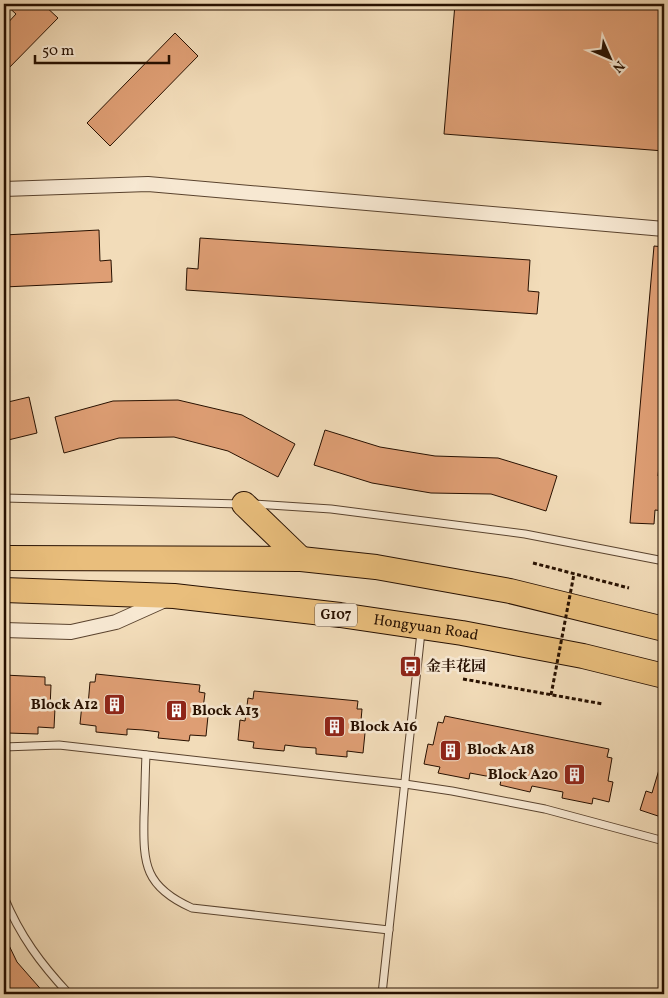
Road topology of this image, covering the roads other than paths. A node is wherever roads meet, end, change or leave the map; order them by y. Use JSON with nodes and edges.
{"nodes":[{"id":1,"x":4,"y":189,"type":"edge"},
{"id":2,"x":664,"y":229,"type":"edge"},
{"id":3,"x":4,"y":498,"type":"edge"},
{"id":4,"x":244,"y":504,"type":"junction"},
{"id":5,"x":4,"y":558,"type":"edge"},
{"id":6,"x":301,"y":559,"type":"junction"},
{"id":7,"x":664,"y":561,"type":"edge"},
{"id":8,"x":4,"y":590,"type":"edge"},
{"id":9,"x":174,"y":596,"type":"junction"},
{"id":10,"x":422,"y":627,"type":"junction"},
{"id":11,"x":664,"y":629,"type":"edge"},
{"id":12,"x":4,"y":630,"type":"edge"},
{"id":13,"x":664,"y":676,"type":"edge"},
{"id":14,"x":4,"y":747,"type":"edge"},
{"id":15,"x":146,"y":754,"type":"junction"},
{"id":16,"x":405,"y":784,"type":"junction"},
{"id":17,"x":664,"y":841,"type":"edge"},
{"id":18,"x":4,"y":897,"type":"edge"},
{"id":19,"x":389,"y":930,"type":"junction"},
{"id":20,"x":69,"y":994,"type":"edge"},
{"id":21,"x":382,"y":994,"type":"edge"}],
"edges":[{"from":1,"to":2,"type":"street"},
{"from":3,"to":4,"type":"lane"},
{"from":4,"to":6,"type":"highway"},
{"from":4,"to":7,"type":"lane"},
{"from":5,"to":6,"type":"highway"},
{"from":6,"to":11,"type":"highway"},
{"from":8,"to":9,"type":"highway","name":"Hongyuan Road","number":"G107"},
{"from":9,"to":10,"type":"highway","name":"Hongyuan Road","number":"G107"},
{"from":9,"to":12,"type":"street"},
{"from":10,"to":13,"type":"highway","name":"Hongyuan Road","number":"G107"},
{"from":10,"to":16,"type":"lane"},
{"from":14,"to":15,"type":"lane"},
{"from":15,"to":16,"type":"lane"},
{"from":15,"to":19,"type":"lane"},
{"from":16,"to":17,"type":"lane"},
{"from":16,"to":19,"type":"lane"},
{"from":18,"to":20,"type":"lane"},
{"from":19,"to":21,"type":"lane"}]}
